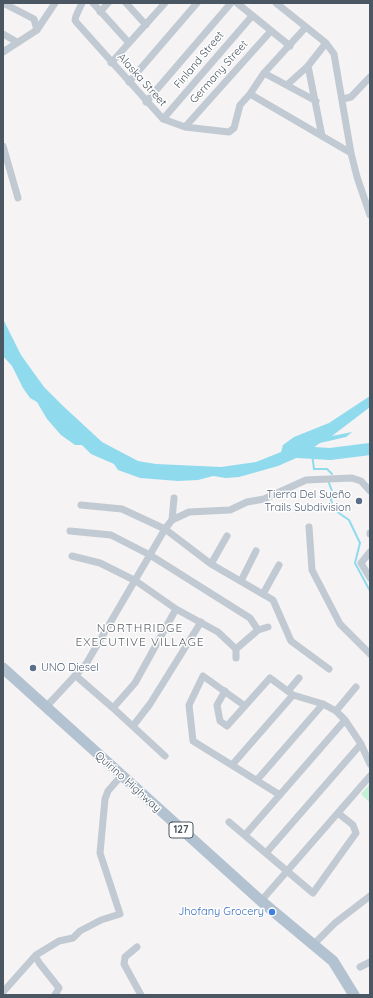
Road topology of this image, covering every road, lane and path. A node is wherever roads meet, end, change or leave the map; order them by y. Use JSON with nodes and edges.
{"nodes":[{"id":1,"x":3,"y":3,"type":"edge"},
{"id":2,"x":55,"y":3,"type":"edge"},
{"id":3,"x":82,"y":3,"type":"edge"},
{"id":4,"x":94,"y":3,"type":"edge"},
{"id":5,"x":108,"y":3,"type":"edge"},
{"id":6,"x":165,"y":3,"type":"edge"},
{"id":7,"x":197,"y":3,"type":"edge"},
{"id":8,"x":231,"y":3,"type":"edge"},
{"id":9,"x":237,"y":3,"type":"edge"},
{"id":10,"x":276,"y":3,"type":"edge"},
{"id":11,"x":131,"y":5,"type":"edge"},
{"id":12,"x":100,"y":12,"type":"junction"},
{"id":13,"x":252,"y":16,"type":"junction"},
{"id":14,"x":146,"y":25,"type":"junction"},
{"id":15,"x":306,"y":27,"type":"junction"},
{"id":16,"x":38,"y":30,"type":"junction"},
{"id":17,"x":270,"y":32,"type":"junction"},
{"id":18,"x":3,"y":34,"type":"edge"},
{"id":19,"x":17,"y":42,"type":"junction"},
{"id":20,"x":129,"y":43,"type":"junction"},
{"id":21,"x":326,"y":43,"type":"junction"},
{"id":22,"x":290,"y":46,"type":"junction"},
{"id":23,"x":3,"y":52,"type":"edge"},
{"id":24,"x":111,"y":63,"type":"junction"},
{"id":25,"x":308,"y":66,"type":"junction"},
{"id":26,"x":264,"y":73,"type":"junction"},
{"id":27,"x":370,"y":77,"type":"edge"},
{"id":28,"x":129,"y":82,"type":"junction"},
{"id":29,"x":288,"y":84,"type":"junction"},
{"id":30,"x":250,"y":94,"type":"junction"},
{"id":31,"x":343,"y":99,"type":"junction"},
{"id":32,"x":316,"y":101,"type":"junction"},
{"id":33,"x":146,"y":102,"type":"junction"},
{"id":34,"x":163,"y":120,"type":"junction"},
{"id":35,"x":185,"y":126,"type":"junction"},
{"id":36,"x":322,"y":136,"type":"junction"},
{"id":37,"x":3,"y":146,"type":"edge"},
{"id":38,"x":351,"y":153,"type":"junction"},
{"id":39,"x":18,"y":198,"type":"dead end"},
{"id":40,"x":370,"y":215,"type":"edge"},
{"id":41,"x":370,"y":491,"type":"edge"},
{"id":42,"x":174,"y":498,"type":"dead end"},
{"id":43,"x":81,"y":505,"type":"dead end"},
{"id":44,"x":172,"y":520,"type":"junction"},
{"id":45,"x":308,"y":527,"type":"dead end"},
{"id":46,"x":164,"y":529,"type":"junction"},
{"id":47,"x":70,"y":531,"type":"dead end"},
{"id":48,"x":227,"y":536,"type":"dead end"},
{"id":49,"x":256,"y":551,"type":"dead end"},
{"id":50,"x":370,"y":552,"type":"edge"},
{"id":51,"x":150,"y":555,"type":"junction"},
{"id":52,"x":72,"y":556,"type":"dead end"},
{"id":53,"x":211,"y":564,"type":"junction"},
{"id":54,"x":279,"y":564,"type":"dead end"},
{"id":55,"x":370,"y":578,"type":"edge"},
{"id":56,"x":136,"y":580,"type":"junction"},
{"id":57,"x":241,"y":581,"type":"junction"},
{"id":58,"x":263,"y":594,"type":"junction"},
{"id":59,"x":176,"y":610,"type":"junction"},
{"id":60,"x":201,"y":622,"type":"junction"},
{"id":61,"x":268,"y":627,"type":"dead end"},
{"id":62,"x":258,"y":630,"type":"junction"},
{"id":63,"x":236,"y":649,"type":"junction"},
{"id":64,"x":370,"y":654,"type":"edge"},
{"id":65,"x":236,"y":658,"type":"dead end"},
{"id":66,"x":3,"y":668,"type":"edge"},
{"id":67,"x":328,"y":669,"type":"dead end"},
{"id":68,"x":75,"y":675,"type":"junction"},
{"id":69,"x":299,"y":678,"type":"dead end"},
{"id":70,"x":356,"y":688,"type":"dead end"},
{"id":71,"x":225,"y":691,"type":"junction"},
{"id":72,"x":290,"y":693,"type":"junction"},
{"id":73,"x":323,"y":704,"type":"junction"},
{"id":74,"x":245,"y":706,"type":"junction"},
{"id":75,"x":45,"y":708,"type":"junction"},
{"id":76,"x":113,"y":708,"type":"junction"},
{"id":77,"x":336,"y":711,"type":"junction"},
{"id":78,"x":345,"y":720,"type":"junction"},
{"id":79,"x":132,"y":726,"type":"junction"},
{"id":80,"x":361,"y":744,"type":"junction"},
{"id":81,"x":165,"y":756,"type":"dead end"},
{"id":82,"x":370,"y":764,"type":"edge"},
{"id":83,"x":232,"y":765,"type":"junction"},
{"id":84,"x":121,"y":776,"type":"junction"},
{"id":85,"x":370,"y":776,"type":"edge"},
{"id":86,"x":257,"y":780,"type":"junction"},
{"id":87,"x":280,"y":795,"type":"junction"},
{"id":88,"x":338,"y":813,"type":"junction"},
{"id":89,"x":229,"y":822,"type":"dead end"},
{"id":90,"x":244,"y":835,"type":"junction"},
{"id":91,"x":266,"y":853,"type":"junction"},
{"id":92,"x":288,"y":871,"type":"junction"},
{"id":93,"x":370,"y":896,"type":"edge"},
{"id":94,"x":261,"y":901,"type":"junction"},
{"id":95,"x":314,"y":945,"type":"junction"},
{"id":96,"x":137,"y":947,"type":"dead end"},
{"id":97,"x":35,"y":956,"type":"junction"},
{"id":98,"x":370,"y":962,"type":"edge"},
{"id":99,"x":360,"y":967,"type":"dead end"},
{"id":100,"x":3,"y":992,"type":"edge"},
{"id":101,"x":56,"y":995,"type":"edge"},
{"id":102,"x":141,"y":995,"type":"edge"},
{"id":103,"x":354,"y":995,"type":"edge"}],
"edges":[{"from":1,"to":16,"type":"street"},
{"from":2,"to":16,"type":"street"},
{"from":3,"to":24,"type":"street","name":"Alaska Street"},
{"from":4,"to":12,"type":"street"},
{"from":5,"to":12,"type":"street"},
{"from":6,"to":14,"type":"street"},
{"from":7,"to":28,"type":"street"},
{"from":8,"to":33,"type":"street"},
{"from":9,"to":13,"type":"street"},
{"from":10,"to":15,"type":"street"},
{"from":11,"to":14,"type":"street"},
{"from":12,"to":20,"type":"street"},
{"from":13,"to":17,"type":"street"},
{"from":13,"to":34,"type":"street","name":"Finland Street"},
{"from":14,"to":20,"type":"street"},
{"from":15,"to":21,"type":"street"},
{"from":15,"to":22,"type":"street"},
{"from":16,"to":19,"type":"street"},
{"from":17,"to":22,"type":"street"},
{"from":17,"to":35,"type":"street","name":"Germany Street"},
{"from":18,"to":19,"type":"street"},
{"from":19,"to":23,"type":"street"},
{"from":20,"to":24,"type":"street"},
{"from":21,"to":25,"type":"street"},
{"from":21,"to":31,"type":"street"},
{"from":22,"to":26,"type":"street"},
{"from":24,"to":28,"type":"street","name":"Alaska Street"},
{"from":25,"to":29,"type":"street"},
{"from":25,"to":32,"type":"street"},
{"from":26,"to":29,"type":"street"},
{"from":26,"to":30,"type":"street"},
{"from":27,"to":31,"type":"street"},
{"from":28,"to":33,"type":"street","name":"Alaska Street"},
{"from":29,"to":32,"type":"street"},
{"from":30,"to":35,"type":"street","name":"Alaska Street"},
{"from":30,"to":36,"type":"street"},
{"from":31,"to":38,"type":"street"},
{"from":32,"to":36,"type":"street"},
{"from":33,"to":34,"type":"street","name":"Alaska Street"},
{"from":34,"to":35,"type":"street","name":"Alaska Street"},
{"from":36,"to":38,"type":"street"},
{"from":37,"to":39,"type":"street"},
{"from":38,"to":40,"type":"street"},
{"from":41,"to":44,"type":"street"},
{"from":42,"to":44,"type":"street"},
{"from":43,"to":46,"type":"street"},
{"from":44,"to":46,"type":"street"},
{"from":45,"to":64,"type":"street"},
{"from":46,"to":51,"type":"street"},
{"from":46,"to":53,"type":"street"},
{"from":47,"to":51,"type":"street"},
{"from":48,"to":53,"type":"street"},
{"from":49,"to":57,"type":"street"},
{"from":50,"to":55,"type":"street"},
{"from":51,"to":56,"type":"street"},
{"from":51,"to":62,"type":"street"},
{"from":52,"to":56,"type":"street"},
{"from":53,"to":57,"type":"street"},
{"from":54,"to":58,"type":"street"},
{"from":56,"to":59,"type":"street"},
{"from":56,"to":68,"type":"street"},
{"from":57,"to":58,"type":"street"},
{"from":58,"to":67,"type":"street"},
{"from":59,"to":60,"type":"street"},
{"from":59,"to":76,"type":"street"},
{"from":60,"to":63,"type":"street"},
{"from":60,"to":79,"type":"street"},
{"from":61,"to":62,"type":"street"},
{"from":62,"to":63,"type":"street"},
{"from":63,"to":65,"type":"street"},
{"from":66,"to":75,"type":"main road","name":"Quirino Highway","number":"127"},
{"from":68,"to":75,"type":"street"},
{"from":68,"to":76,"type":"street"},
{"from":69,"to":72,"type":"street"},
{"from":70,"to":77,"type":"street"},
{"from":71,"to":74,"type":"street"},
{"from":71,"to":74,"type":"street"},
{"from":71,"to":83,"type":"street"},
{"from":72,"to":73,"type":"street"},
{"from":72,"to":74,"type":"street"},
{"from":72,"to":83,"type":"street"},
{"from":73,"to":77,"type":"street"},
{"from":73,"to":86,"type":"street"},
{"from":75,"to":84,"type":"main road","name":"Quirino Highway","number":"127"},
{"from":76,"to":79,"type":"street"},
{"from":77,"to":78,"type":"street"},
{"from":78,"to":80,"type":"street"},
{"from":78,"to":87,"type":"street"},
{"from":79,"to":81,"type":"street"},
{"from":80,"to":82,"type":"street"},
{"from":80,"to":91,"type":"street"},
{"from":83,"to":86,"type":"street"},
{"from":84,"to":94,"type":"main road","name":"Quirino Highway","number":"127"},
{"from":84,"to":97,"type":"street"},
{"from":85,"to":88,"type":"street"},
{"from":86,"to":87,"type":"street"},
{"from":87,"to":90,"type":"street"},
{"from":88,"to":92,"type":"street"},
{"from":88,"to":92,"type":"street"},
{"from":89,"to":90,"type":"street"},
{"from":90,"to":91,"type":"street"},
{"from":91,"to":92,"type":"street"},
{"from":92,"to":94,"type":"street"},
{"from":93,"to":95,"type":"street"},
{"from":94,"to":95,"type":"main road","name":"Quirino Highway","number":"127"},
{"from":95,"to":103,"type":"main road","name":"Quirino Highway","number":"127"},
{"from":96,"to":102,"type":"street"},
{"from":97,"to":100,"type":"street"},
{"from":97,"to":101,"type":"street"},
{"from":98,"to":99,"type":"street"}]}
